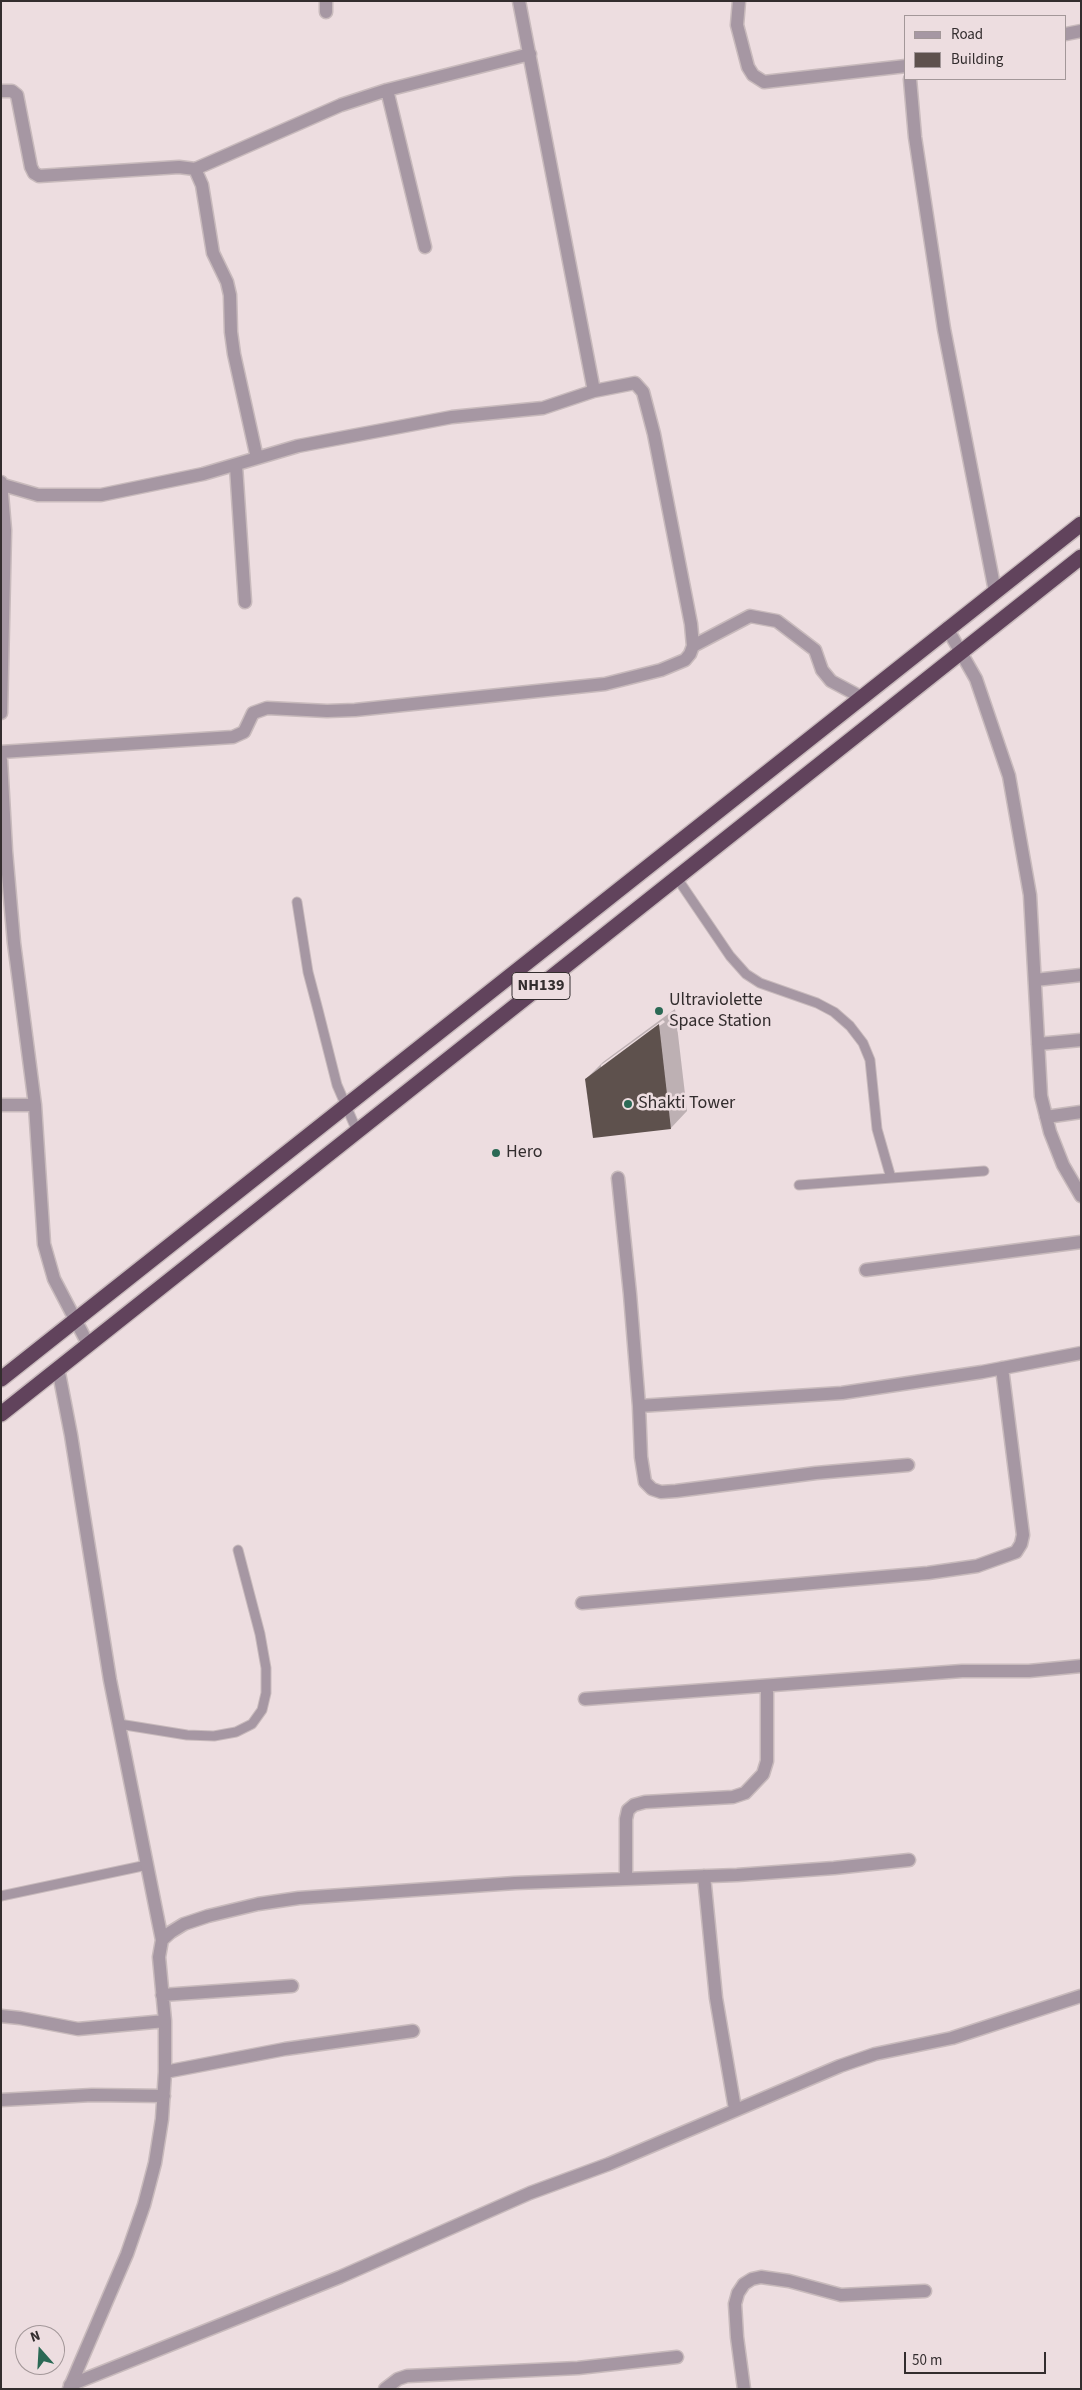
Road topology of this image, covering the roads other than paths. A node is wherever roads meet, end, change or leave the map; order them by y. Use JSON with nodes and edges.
{"nodes":[{"id":1,"x":519,"y":1,"type":"edge"},
{"id":2,"x":739,"y":1,"type":"edge"},
{"id":3,"x":1081,"y":31,"type":"edge"},
{"id":4,"x":1067,"y":34,"type":"edge"},
{"id":5,"x":530,"y":54,"type":"junction"},
{"id":6,"x":904,"y":66,"type":"edge"},
{"id":7,"x":910,"y":80,"type":"edge"},
{"id":8,"x":387,"y":90,"type":"junction"},
{"id":9,"x":1,"y":91,"type":"edge"},
{"id":10,"x":195,"y":169,"type":"junction"},
{"id":11,"x":425,"y":247,"type":"dead end"},
{"id":12,"x":594,"y":391,"type":"junction"},
{"id":13,"x":257,"y":458,"type":"junction"},
{"id":14,"x":236,"y":466,"type":"junction"},
{"id":15,"x":2,"y":484,"type":"edge"},
{"id":16,"x":1081,"y":524,"type":"edge"},
{"id":17,"x":1081,"y":557,"type":"edge"},
{"id":18,"x":995,"y":591,"type":"junction"},
{"id":19,"x":245,"y":602,"type":"dead end"},
{"id":20,"x":947,"y":628,"type":"junction"},
{"id":21,"x":693,"y":646,"type":"junction"},
{"id":22,"x":962,"y":653,"type":"junction"},
{"id":23,"x":861,"y":697,"type":"junction"},
{"id":24,"x":1,"y":706,"type":"edge"},
{"id":25,"x":1,"y":713,"type":"edge"},
{"id":26,"x":1,"y":752,"type":"edge"},
{"id":27,"x":1,"y":760,"type":"edge"},
{"id":28,"x":677,"y":878,"type":"junction"},
{"id":29,"x":297,"y":902,"type":"dead end"},
{"id":30,"x":1081,"y":975,"type":"edge"},
{"id":31,"x":1035,"y":980,"type":"junction"},
{"id":32,"x":1081,"y":1040,"type":"edge"},
{"id":33,"x":1038,"y":1044,"type":"junction"},
{"id":34,"x":35,"y":1105,"type":"junction"},
{"id":35,"x":1,"y":1106,"type":"edge"},
{"id":36,"x":345,"y":1107,"type":"junction"},
{"id":37,"x":1081,"y":1112,"type":"edge"},
{"id":38,"x":1046,"y":1117,"type":"junction"},
{"id":39,"x":357,"y":1131,"type":"junction"},
{"id":40,"x":984,"y":1171,"type":"dead end"},
{"id":41,"x":618,"y":1178,"type":"dead end"},
{"id":42,"x":891,"y":1178,"type":"junction"},
{"id":43,"x":798,"y":1185,"type":"dead end"},
{"id":44,"x":1081,"y":1196,"type":"edge"},
{"id":45,"x":1081,"y":1242,"type":"edge"},
{"id":46,"x":866,"y":1270,"type":"dead end"},
{"id":47,"x":76,"y":1320,"type":"junction"},
{"id":48,"x":88,"y":1344,"type":"junction"},
{"id":49,"x":1081,"y":1353,"type":"edge"},
{"id":50,"x":58,"y":1368,"type":"junction"},
{"id":51,"x":1002,"y":1368,"type":"junction"},
{"id":52,"x":1,"y":1380,"type":"edge"},
{"id":53,"x":639,"y":1406,"type":"junction"},
{"id":54,"x":1,"y":1414,"type":"edge"},
{"id":55,"x":908,"y":1464,"type":"dead end"},
{"id":56,"x":238,"y":1550,"type":"dead end"},
{"id":57,"x":582,"y":1602,"type":"dead end"},
{"id":58,"x":1081,"y":1666,"type":"edge"},
{"id":59,"x":767,"y":1687,"type":"junction"},
{"id":60,"x":585,"y":1699,"type":"dead end"},
{"id":61,"x":119,"y":1724,"type":"junction"},
{"id":62,"x":909,"y":1860,"type":"dead end"},
{"id":63,"x":147,"y":1865,"type":"junction"},
{"id":64,"x":704,"y":1876,"type":"junction"},
{"id":65,"x":626,"y":1879,"type":"junction"},
{"id":66,"x":1,"y":1896,"type":"edge"},
{"id":67,"x":162,"y":1940,"type":"junction"},
{"id":68,"x":292,"y":1986,"type":"dead end"},
{"id":69,"x":162,"y":1995,"type":"junction"},
{"id":70,"x":1081,"y":1996,"type":"edge"},
{"id":71,"x":1,"y":2016,"type":"edge"},
{"id":72,"x":165,"y":2021,"type":"junction"},
{"id":73,"x":413,"y":2031,"type":"dead end"},
{"id":74,"x":165,"y":2072,"type":"junction"},
{"id":75,"x":164,"y":2096,"type":"junction"},
{"id":76,"x":1,"y":2100,"type":"edge"},
{"id":77,"x":736,"y":2110,"type":"junction"},
{"id":78,"x":925,"y":2291,"type":"dead end"},
{"id":79,"x":676,"y":2358,"type":"dead end"},
{"id":80,"x":69,"y":2387,"type":"edge"},
{"id":81,"x":385,"y":2389,"type":"edge"},
{"id":82,"x":744,"y":2389,"type":"edge"}],
"edges":[{"from":1,"to":5,"type":"street"},
{"from":2,"to":6,"type":"street"},
{"from":3,"to":4,"type":"street"},
{"from":5,"to":8,"type":"street"},
{"from":5,"to":12,"type":"street"},
{"from":7,"to":18,"type":"street"},
{"from":8,"to":10,"type":"street"},
{"from":8,"to":11,"type":"street"},
{"from":9,"to":10,"type":"street"},
{"from":10,"to":13,"type":"street"},
{"from":12,"to":13,"type":"street"},
{"from":12,"to":21,"type":"street"},
{"from":13,"to":14,"type":"street"},
{"from":14,"to":15,"type":"street"},
{"from":14,"to":19,"type":"street"},
{"from":15,"to":24,"type":"street"},
{"from":16,"to":18,"type":"highway","number":"NH139"},
{"from":17,"to":22,"type":"highway","number":"NH139"},
{"from":18,"to":20,"type":"highway","number":"NH139"},
{"from":20,"to":22,"type":"street"},
{"from":20,"to":23,"type":"highway","number":"NH139"},
{"from":21,"to":23,"type":"street"},
{"from":21,"to":26,"type":"street"},
{"from":22,"to":28,"type":"highway","number":"NH139"},
{"from":22,"to":31,"type":"street"},
{"from":23,"to":36,"type":"highway","number":"NH139"},
{"from":24,"to":25,"type":"street"},
{"from":27,"to":34,"type":"street"},
{"from":28,"to":39,"type":"highway","number":"NH139"},
{"from":28,"to":42,"type":"lane"},
{"from":29,"to":36,"type":"lane"},
{"from":30,"to":31,"type":"street"},
{"from":31,"to":33,"type":"street"},
{"from":32,"to":33,"type":"street"},
{"from":33,"to":38,"type":"street"},
{"from":34,"to":35,"type":"street"},
{"from":34,"to":47,"type":"street"},
{"from":36,"to":39,"type":"lane"},
{"from":36,"to":47,"type":"highway","number":"NH139"},
{"from":37,"to":38,"type":"street"},
{"from":38,"to":44,"type":"street"},
{"from":39,"to":48,"type":"highway","number":"NH139"},
{"from":40,"to":42,"type":"lane"},
{"from":41,"to":53,"type":"street"},
{"from":42,"to":43,"type":"lane"},
{"from":45,"to":46,"type":"street"},
{"from":47,"to":48,"type":"street"},
{"from":47,"to":52,"type":"highway","number":"NH139"},
{"from":48,"to":50,"type":"highway","number":"NH139"},
{"from":49,"to":51,"type":"street"},
{"from":50,"to":54,"type":"highway","number":"NH139"},
{"from":50,"to":61,"type":"street"},
{"from":51,"to":53,"type":"street"},
{"from":51,"to":57,"type":"street"},
{"from":53,"to":55,"type":"street"},
{"from":56,"to":61,"type":"lane"},
{"from":58,"to":59,"type":"street"},
{"from":59,"to":60,"type":"street"},
{"from":59,"to":65,"type":"street"},
{"from":61,"to":63,"type":"street"},
{"from":62,"to":64,"type":"street"},
{"from":63,"to":66,"type":"lane"},
{"from":63,"to":67,"type":"street"},
{"from":64,"to":65,"type":"street"},
{"from":64,"to":77,"type":"street"},
{"from":65,"to":67,"type":"street"},
{"from":67,"to":69,"type":"street"},
{"from":68,"to":69,"type":"street"},
{"from":69,"to":72,"type":"street"},
{"from":70,"to":77,"type":"street"},
{"from":71,"to":72,"type":"street"},
{"from":72,"to":74,"type":"street"},
{"from":73,"to":74,"type":"street"},
{"from":74,"to":75,"type":"street"},
{"from":75,"to":76,"type":"street"},
{"from":75,"to":80,"type":"street"},
{"from":77,"to":80,"type":"street"},
{"from":78,"to":82,"type":"street"},
{"from":79,"to":81,"type":"street"}]}
